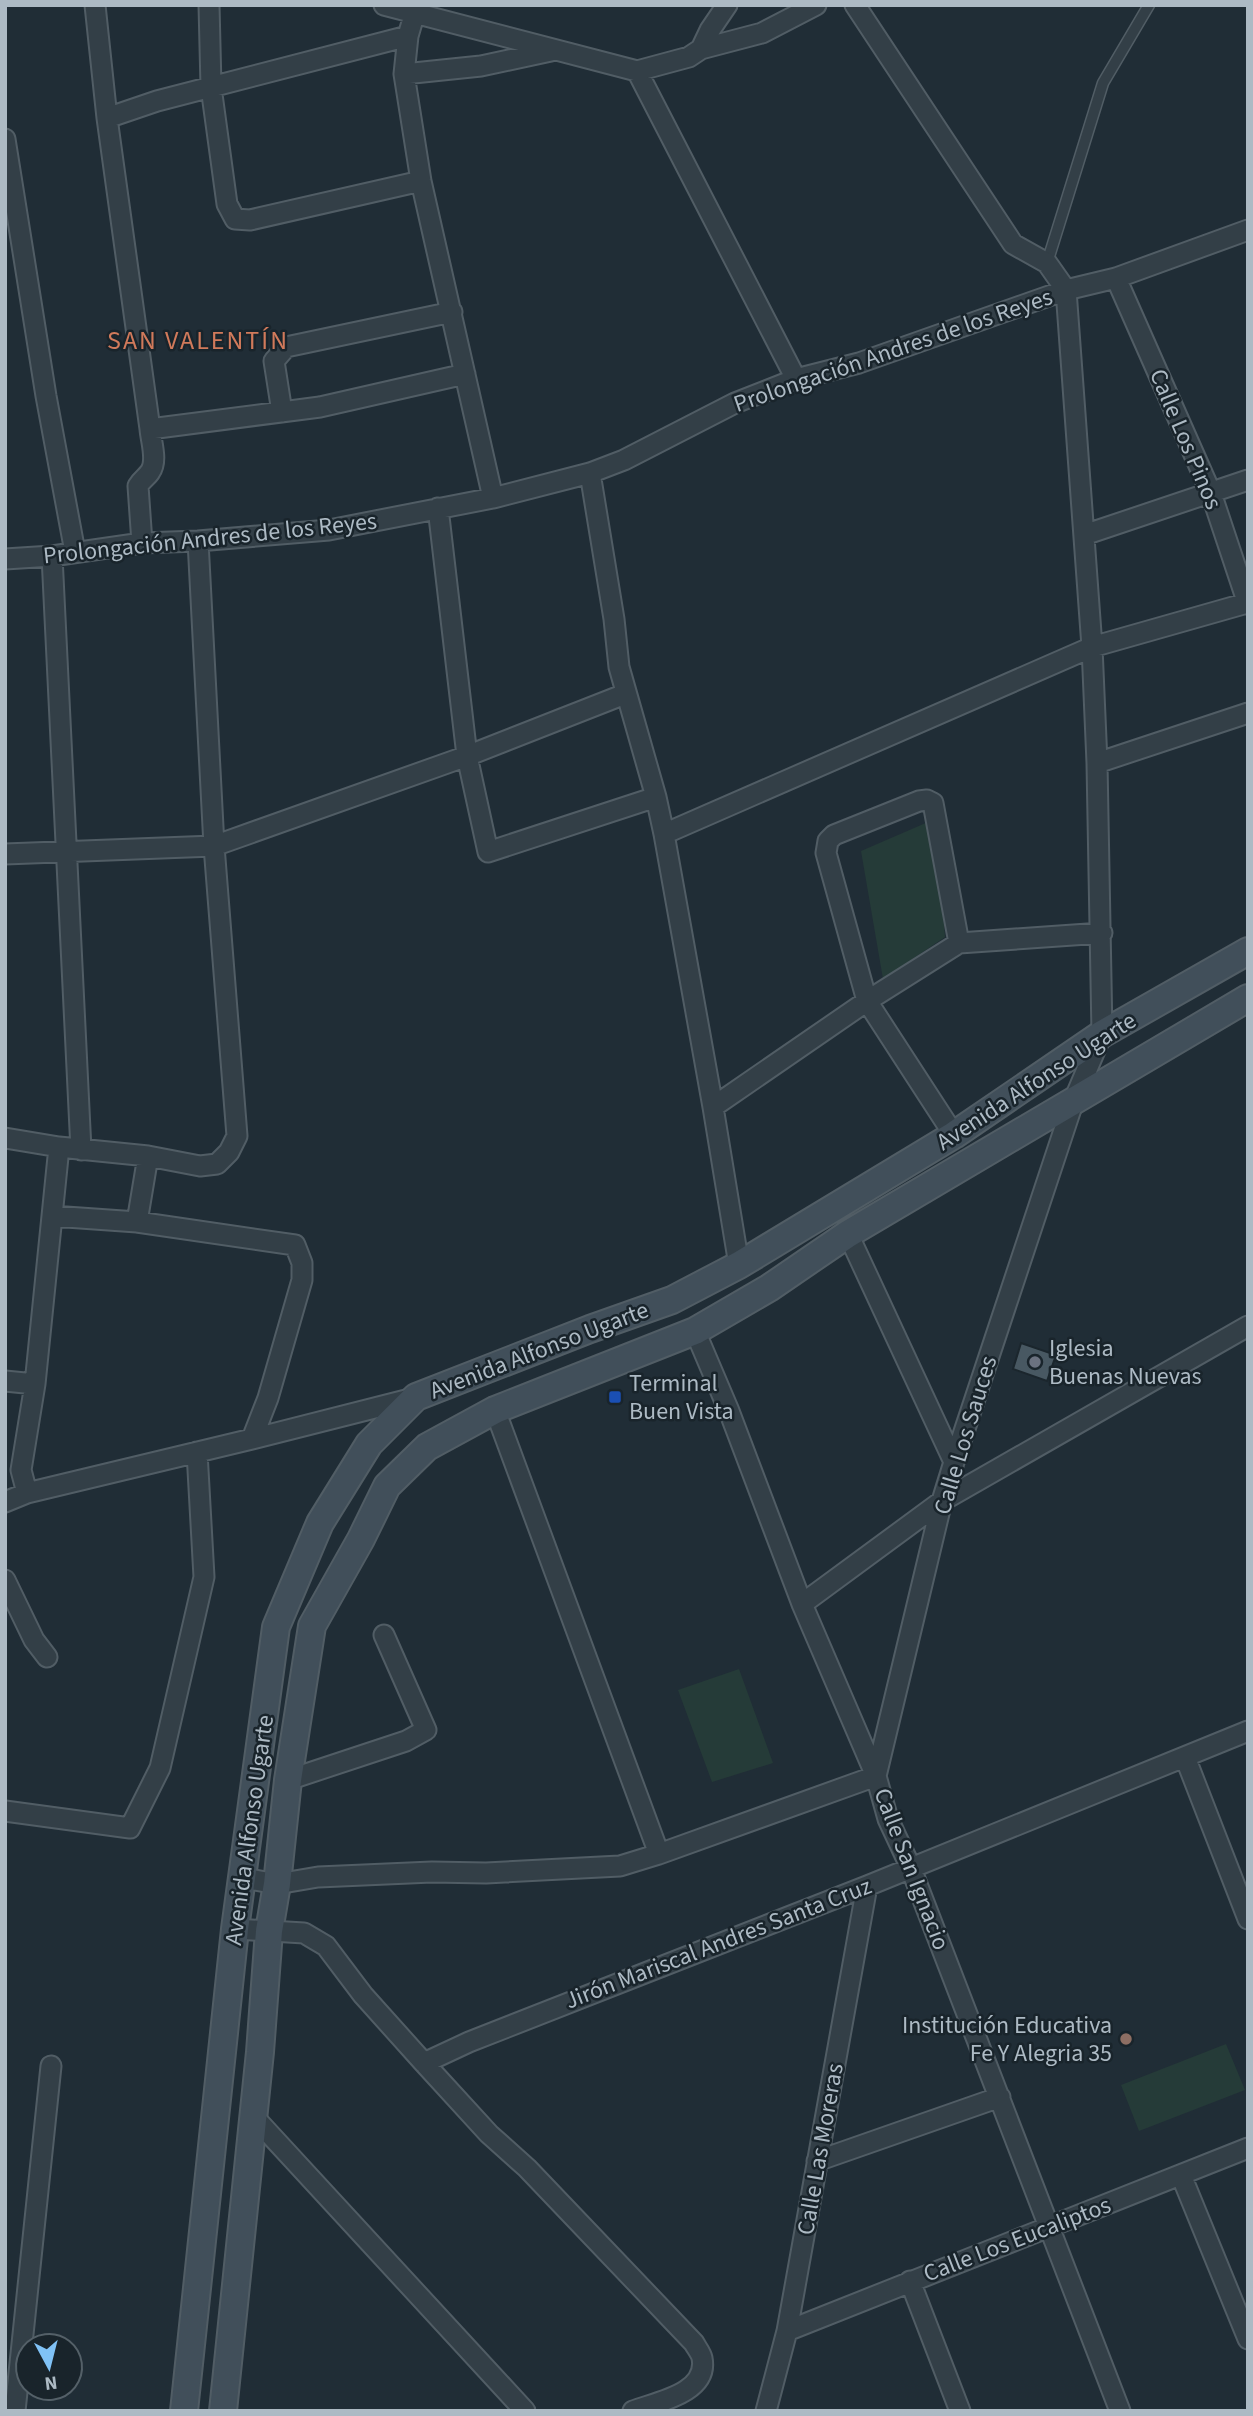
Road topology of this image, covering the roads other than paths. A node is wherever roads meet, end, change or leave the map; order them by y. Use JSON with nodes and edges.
{"nodes":[{"id":1,"x":95,"y":5,"type":"edge"},
{"id":2,"x":209,"y":5,"type":"edge"},
{"id":3,"x":384,"y":5,"type":"edge"},
{"id":4,"x":727,"y":5,"type":"edge"},
{"id":5,"x":816,"y":5,"type":"edge"},
{"id":6,"x":855,"y":5,"type":"edge"},
{"id":7,"x":1149,"y":5,"type":"edge"},
{"id":8,"x":415,"y":12,"type":"junction"},
{"id":9,"x":408,"y":36,"type":"junction"},
{"id":10,"x":701,"y":49,"type":"junction"},
{"id":11,"x":556,"y":50,"type":"junction"},
{"id":12,"x":637,"y":71,"type":"junction"},
{"id":13,"x":404,"y":74,"type":"junction"},
{"id":14,"x":212,"y":87,"type":"junction"},
{"id":15,"x":107,"y":118,"type":"junction"},
{"id":16,"x":5,"y":139,"type":"edge"},
{"id":17,"x":421,"y":181,"type":"junction"},
{"id":18,"x":11,"y":218,"type":"edge"},
{"id":19,"x":1248,"y":230,"type":"edge"},
{"id":20,"x":1047,"y":263,"type":"junction"},
{"id":21,"x":1116,"y":278,"type":"junction"},
{"id":22,"x":1066,"y":290,"type":"junction"},
{"id":23,"x":452,"y":312,"type":"junction"},
{"id":24,"x":465,"y":374,"type":"junction"},
{"id":25,"x":796,"y":379,"type":"junction"},
{"id":26,"x":282,"y":412,"type":"junction"},
{"id":27,"x":150,"y":429,"type":"junction"},
{"id":28,"x":590,"y":473,"type":"junction"},
{"id":29,"x":1248,"y":480,"type":"edge"},
{"id":30,"x":1211,"y":493,"type":"junction"},
{"id":31,"x":493,"y":498,"type":"junction"},
{"id":32,"x":439,"y":508,"type":"junction"},
{"id":33,"x":1084,"y":535,"type":"junction"},
{"id":34,"x":198,"y":541,"type":"junction"},
{"id":35,"x":142,"y":543,"type":"junction"},
{"id":36,"x":75,"y":552,"type":"junction"},
{"id":37,"x":52,"y":556,"type":"junction"},
{"id":38,"x":5,"y":559,"type":"edge"},
{"id":39,"x":1248,"y":604,"type":"edge"},
{"id":40,"x":1091,"y":647,"type":"junction"},
{"id":41,"x":625,"y":694,"type":"junction"},
{"id":42,"x":1248,"y":713,"type":"edge"},
{"id":43,"x":467,"y":756,"type":"junction"},
{"id":44,"x":1097,"y":763,"type":"junction"},
{"id":45,"x":656,"y":797,"type":"junction"},
{"id":46,"x":664,"y":834,"type":"junction"},
{"id":47,"x":214,"y":846,"type":"junction"},
{"id":48,"x":67,"y":851,"type":"junction"},
{"id":49,"x":5,"y":854,"type":"edge"},
{"id":50,"x":1102,"y":933,"type":"junction"},
{"id":51,"x":959,"y":943,"type":"junction"},
{"id":52,"x":1248,"y":951,"type":"edge"},
{"id":53,"x":1248,"y":998,"type":"edge"},
{"id":54,"x":867,"y":1001,"type":"junction"},
{"id":55,"x":1102,"y":1034,"type":"junction"},
{"id":56,"x":1074,"y":1101,"type":"junction"},
{"id":57,"x":713,"y":1107,"type":"junction"},
{"id":58,"x":954,"y":1135,"type":"junction"},
{"id":59,"x":5,"y":1138,"type":"edge"},
{"id":60,"x":59,"y":1147,"type":"junction"},
{"id":61,"x":80,"y":1150,"type":"junction"},
{"id":62,"x":148,"y":1156,"type":"junction"},
{"id":63,"x":52,"y":1216,"type":"junction"},
{"id":64,"x":136,"y":1222,"type":"junction"},
{"id":65,"x":848,"y":1234,"type":"junction"},
{"id":66,"x":739,"y":1265,"type":"junction"},
{"id":67,"x":1248,"y":1326,"type":"edge"},
{"id":68,"x":695,"y":1331,"type":"junction"},
{"id":69,"x":5,"y":1381,"type":"edge"},
{"id":70,"x":35,"y":1384,"type":"junction"},
{"id":71,"x":416,"y":1397,"type":"junction"},
{"id":72,"x":495,"y":1410,"type":"junction"},
{"id":73,"x":252,"y":1439,"type":"junction"},
{"id":74,"x":197,"y":1452,"type":"junction"},
{"id":75,"x":954,"y":1462,"type":"junction"},
{"id":76,"x":27,"y":1493,"type":"junction"},
{"id":77,"x":942,"y":1501,"type":"junction"},
{"id":78,"x":5,"y":1502,"type":"edge"},
{"id":79,"x":5,"y":1580,"type":"edge"},
{"id":80,"x":802,"y":1604,"type":"junction"},
{"id":81,"x":384,"y":1635,"type":"dead end"},
{"id":82,"x":47,"y":1657,"type":"dead end"},
{"id":83,"x":1248,"y":1731,"type":"edge"},
{"id":84,"x":1185,"y":1757,"type":"junction"},
{"id":85,"x":876,"y":1776,"type":"junction"},
{"id":86,"x":288,"y":1780,"type":"junction"},
{"id":87,"x":5,"y":1811,"type":"edge"},
{"id":88,"x":659,"y":1854,"type":"junction"},
{"id":89,"x":910,"y":1866,"type":"junction"},
{"id":90,"x":243,"y":1878,"type":"junction"},
{"id":91,"x":277,"y":1884,"type":"junction"},
{"id":92,"x":867,"y":1886,"type":"junction"},
{"id":93,"x":1248,"y":1919,"type":"edge"},
{"id":94,"x":234,"y":1929,"type":"junction"},
{"id":95,"x":269,"y":1931,"type":"junction"},
{"id":96,"x":424,"y":2063,"type":"junction"},
{"id":97,"x":51,"y":2066,"type":"dead end"},
{"id":98,"x":1000,"y":2097,"type":"junction"},
{"id":99,"x":254,"y":2117,"type":"junction"},
{"id":100,"x":1248,"y":2148,"type":"edge"},
{"id":101,"x":817,"y":2161,"type":"junction"},
{"id":102,"x":1181,"y":2175,"type":"junction"},
{"id":103,"x":1049,"y":2226,"type":"junction"},
{"id":104,"x":910,"y":2281,"type":"junction"},
{"id":105,"x":787,"y":2331,"type":"junction"},
{"id":106,"x":1248,"y":2339,"type":"edge"},
{"id":107,"x":768,"y":2410,"type":"edge"},
{"id":108,"x":15,"y":2411,"type":"edge"},
{"id":109,"x":184,"y":2411,"type":"edge"},
{"id":110,"x":223,"y":2411,"type":"edge"},
{"id":111,"x":525,"y":2411,"type":"edge"},
{"id":112,"x":633,"y":2411,"type":"edge"},
{"id":113,"x":960,"y":2411,"type":"edge"},
{"id":114,"x":1120,"y":2411,"type":"edge"}],
"edges":[{"from":1,"to":15,"type":"street"},
{"from":2,"to":14,"type":"street"},
{"from":3,"to":8,"type":"street"},
{"from":4,"to":10,"type":"street"},
{"from":5,"to":10,"type":"street"},
{"from":6,"to":20,"type":"street"},
{"from":7,"to":20,"type":"lane"},
{"from":8,"to":9,"type":"street"},
{"from":8,"to":11,"type":"street"},
{"from":9,"to":13,"type":"street"},
{"from":9,"to":14,"type":"street"},
{"from":10,"to":12,"type":"street"},
{"from":11,"to":12,"type":"street"},
{"from":11,"to":13,"type":"street"},
{"from":12,"to":25,"type":"street"},
{"from":13,"to":17,"type":"street"},
{"from":14,"to":15,"type":"street"},
{"from":14,"to":17,"type":"street"},
{"from":15,"to":27,"type":"street"},
{"from":16,"to":18,"type":"street"},
{"from":17,"to":23,"type":"street"},
{"from":18,"to":36,"type":"street"},
{"from":19,"to":21,"type":"street","name":"Prolongación Andres de los Reyes"},
{"from":20,"to":22,"type":"street"},
{"from":21,"to":22,"type":"street","name":"Prolongación Andres de los Reyes"},
{"from":21,"to":30,"type":"street","name":"Calle Los Pinos"},
{"from":22,"to":25,"type":"street","name":"Prolongación Andres de los Reyes"},
{"from":22,"to":33,"type":"street"},
{"from":23,"to":24,"type":"street"},
{"from":23,"to":26,"type":"street"},
{"from":24,"to":26,"type":"street"},
{"from":24,"to":31,"type":"street"},
{"from":25,"to":28,"type":"street","name":"Prolongación Andres de los Reyes"},
{"from":26,"to":27,"type":"street"},
{"from":27,"to":35,"type":"street"},
{"from":28,"to":31,"type":"street","name":"Prolongación Andres de los Reyes"},
{"from":28,"to":41,"type":"street"},
{"from":29,"to":30,"type":"street"},
{"from":30,"to":33,"type":"street"},
{"from":30,"to":39,"type":"street","name":"Calle Los Pinos"},
{"from":31,"to":32,"type":"street","name":"Prolongación Andres de los Reyes"},
{"from":32,"to":34,"type":"street","name":"Prolongación Andres de los Reyes"},
{"from":32,"to":43,"type":"street"},
{"from":33,"to":40,"type":"street"},
{"from":34,"to":35,"type":"street","name":"Prolongación Andres de los Reyes"},
{"from":34,"to":47,"type":"street"},
{"from":35,"to":36,"type":"street","name":"Prolongación Andres de los Reyes"},
{"from":36,"to":37,"type":"street","name":"Prolongación Andres de los Reyes"},
{"from":37,"to":38,"type":"street","name":"Prolongación Andres de los Reyes"},
{"from":37,"to":48,"type":"street"},
{"from":39,"to":40,"type":"street"},
{"from":40,"to":44,"type":"street"},
{"from":40,"to":46,"type":"street"},
{"from":41,"to":43,"type":"street"},
{"from":41,"to":45,"type":"street"},
{"from":42,"to":44,"type":"street"},
{"from":43,"to":45,"type":"street"},
{"from":43,"to":47,"type":"street"},
{"from":44,"to":50,"type":"street"},
{"from":45,"to":46,"type":"street"},
{"from":46,"to":57,"type":"street"},
{"from":47,"to":48,"type":"street"},
{"from":47,"to":62,"type":"street"},
{"from":48,"to":49,"type":"street"},
{"from":48,"to":61,"type":"street"},
{"from":50,"to":51,"type":"street"},
{"from":50,"to":55,"type":"street"},
{"from":51,"to":54,"type":"street"},
{"from":51,"to":54,"type":"street"},
{"from":52,"to":55,"type":"main road","name":"Avenida Alfonso Ugarte"},
{"from":53,"to":56,"type":"main road","name":"Avenida Alfonso Ugarte"},
{"from":54,"to":57,"type":"street"},
{"from":54,"to":58,"type":"street"},
{"from":55,"to":56,"type":"street","name":"Calle Los Sauces"},
{"from":55,"to":58,"type":"main road","name":"Avenida Alfonso Ugarte"},
{"from":56,"to":65,"type":"main road","name":"Avenida Alfonso Ugarte"},
{"from":56,"to":75,"type":"street","name":"Calle Los Sauces"},
{"from":57,"to":66,"type":"street"},
{"from":58,"to":66,"type":"main road","name":"Avenida Alfonso Ugarte"},
{"from":59,"to":60,"type":"street"},
{"from":60,"to":61,"type":"street"},
{"from":60,"to":63,"type":"street"},
{"from":61,"to":62,"type":"street"},
{"from":62,"to":64,"type":"street"},
{"from":63,"to":64,"type":"street"},
{"from":63,"to":70,"type":"street"},
{"from":64,"to":73,"type":"street"},
{"from":65,"to":68,"type":"main road","name":"Avenida Alfonso Ugarte"},
{"from":65,"to":75,"type":"street"},
{"from":66,"to":71,"type":"main road","name":"Avenida Alfonso Ugarte"},
{"from":67,"to":77,"type":"street"},
{"from":68,"to":72,"type":"main road","name":"Avenida Alfonso Ugarte"},
{"from":68,"to":80,"type":"street","name":"Calle San Ignacio"},
{"from":69,"to":70,"type":"street"},
{"from":70,"to":76,"type":"street"},
{"from":71,"to":73,"type":"street"},
{"from":71,"to":90,"type":"main road","name":"Avenida Alfonso Ugarte"},
{"from":72,"to":86,"type":"main road","name":"Avenida Alfonso Ugarte"},
{"from":72,"to":88,"type":"street"},
{"from":73,"to":74,"type":"street"},
{"from":74,"to":76,"type":"street"},
{"from":74,"to":87,"type":"street"},
{"from":75,"to":77,"type":"street","name":"Calle Los Sauces"},
{"from":76,"to":78,"type":"street"},
{"from":77,"to":80,"type":"street"},
{"from":77,"to":85,"type":"street","name":"Calle Los Sauces"},
{"from":79,"to":82,"type":"street"},
{"from":80,"to":85,"type":"street","name":"Calle San Ignacio"},
{"from":81,"to":86,"type":"street"},
{"from":83,"to":84,"type":"street","name":"Jirón Mariscal Andres Santa Cruz"},
{"from":84,"to":89,"type":"street","name":"Jirón Mariscal Andres Santa Cruz"},
{"from":84,"to":93,"type":"street"},
{"from":85,"to":88,"type":"street"},
{"from":85,"to":89,"type":"street","name":"Calle San Ignacio"},
{"from":86,"to":91,"type":"main road","name":"Avenida Alfonso Ugarte"},
{"from":88,"to":91,"type":"street"},
{"from":89,"to":92,"type":"street","name":"Jirón Mariscal Andres Santa Cruz"},
{"from":89,"to":98,"type":"street","name":"Calle San Ignacio"},
{"from":90,"to":91,"type":"street"},
{"from":90,"to":94,"type":"main road","name":"Avenida Alfonso Ugarte"},
{"from":91,"to":95,"type":"main road","name":"Avenida Alfonso Ugarte"},
{"from":92,"to":96,"type":"street","name":"Jirón Mariscal Andres Santa Cruz"},
{"from":92,"to":101,"type":"street","name":"Calle Las Moreras"},
{"from":94,"to":95,"type":"street"},
{"from":94,"to":109,"type":"main road","name":"Avenida Alfonso Ugarte"},
{"from":95,"to":96,"type":"street"},
{"from":95,"to":99,"type":"main road","name":"Avenida Alfonso Ugarte"},
{"from":96,"to":112,"type":"street"},
{"from":97,"to":108,"type":"street"},
{"from":98,"to":101,"type":"street"},
{"from":98,"to":103,"type":"street","name":"Calle San Ignacio"},
{"from":99,"to":110,"type":"main road","name":"Avenida Alfonso Ugarte"},
{"from":99,"to":111,"type":"street"},
{"from":100,"to":102,"type":"street","name":"Calle Los Eucaliptos"},
{"from":101,"to":105,"type":"street","name":"Calle Las Moreras"},
{"from":102,"to":103,"type":"street","name":"Calle Los Eucaliptos"},
{"from":102,"to":106,"type":"street"},
{"from":103,"to":104,"type":"street","name":"Calle Los Eucaliptos"},
{"from":103,"to":114,"type":"street","name":"Calle San Ignacio"},
{"from":104,"to":105,"type":"street","name":"Calle Los Eucaliptos"},
{"from":104,"to":113,"type":"street"},
{"from":105,"to":107,"type":"street","name":"Calle Las Moreras"}]}
